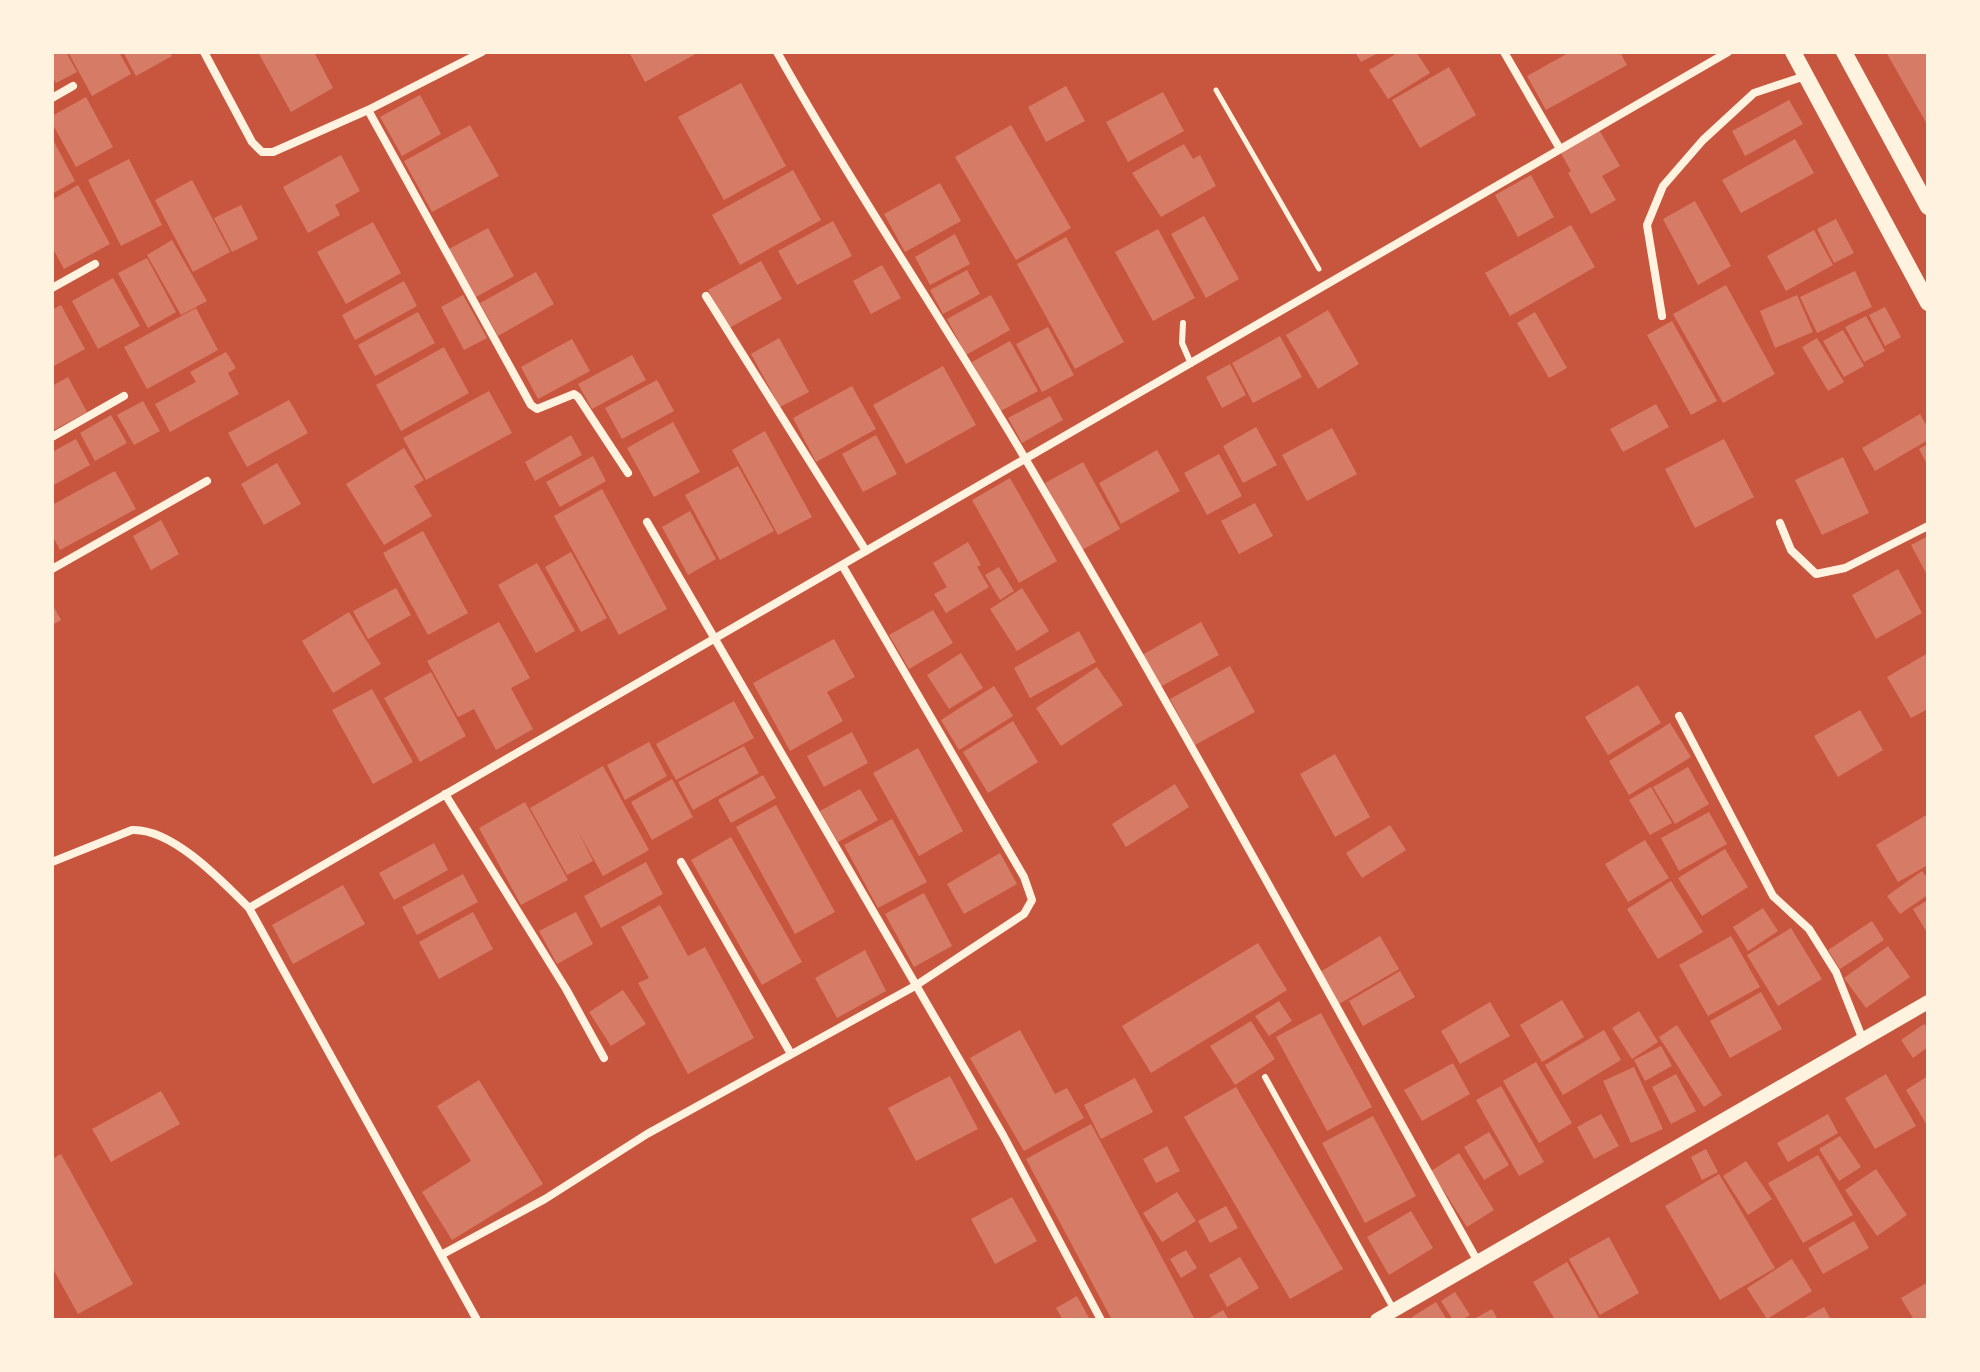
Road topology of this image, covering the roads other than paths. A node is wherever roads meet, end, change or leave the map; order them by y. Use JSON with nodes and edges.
{"nodes":[{"id":1,"x":204,"y":52,"type":"edge"},
{"id":2,"x":482,"y":52,"type":"edge"},
{"id":3,"x":777,"y":52,"type":"edge"},
{"id":4,"x":1504,"y":52,"type":"edge"},
{"id":5,"x":1728,"y":52,"type":"edge"},
{"id":6,"x":1793,"y":52,"type":"edge"},
{"id":7,"x":1844,"y":52,"type":"edge"},
{"id":8,"x":1805,"y":76,"type":"junction"},
{"id":9,"x":73,"y":86,"type":"dead end"},
{"id":10,"x":52,"y":98,"type":"edge"},
{"id":11,"x":368,"y":110,"type":"junction"},
{"id":12,"x":1560,"y":149,"type":"junction"},
{"id":13,"x":1928,"y":207,"type":"edge"},
{"id":14,"x":95,"y":264,"type":"dead end"},
{"id":15,"x":52,"y":288,"type":"edge"},
{"id":16,"x":706,"y":296,"type":"dead end"},
{"id":17,"x":1928,"y":303,"type":"edge"},
{"id":18,"x":1662,"y":316,"type":"dead end"},
{"id":19,"x":1183,"y":323,"type":"dead end"},
{"id":20,"x":1191,"y":364,"type":"junction"},
{"id":21,"x":124,"y":396,"type":"dead end"},
{"id":22,"x":52,"y":437,"type":"edge"},
{"id":23,"x":1025,"y":458,"type":"junction"},
{"id":24,"x":628,"y":473,"type":"dead end"},
{"id":25,"x":207,"y":481,"type":"dead end"},
{"id":26,"x":647,"y":522,"type":"dead end"},
{"id":27,"x":1780,"y":523,"type":"dead end"},
{"id":28,"x":1928,"y":526,"type":"edge"},
{"id":29,"x":866,"y":551,"type":"junction"},
{"id":30,"x":842,"y":565,"type":"junction"},
{"id":31,"x":52,"y":569,"type":"edge"},
{"id":32,"x":714,"y":638,"type":"junction"},
{"id":33,"x":1679,"y":716,"type":"dead end"},
{"id":34,"x":445,"y":794,"type":"junction"},
{"id":35,"x":52,"y":862,"type":"edge"},
{"id":36,"x":681,"y":862,"type":"dead end"},
{"id":37,"x":249,"y":908,"type":"junction"},
{"id":38,"x":915,"y":986,"type":"junction"},
{"id":39,"x":1928,"y":1002,"type":"edge"},
{"id":40,"x":1863,"y":1040,"type":"junction"},
{"id":41,"x":791,"y":1054,"type":"junction"},
{"id":42,"x":604,"y":1058,"type":"dead end"},
{"id":43,"x":1265,"y":1077,"type":"dead end"},
{"id":44,"x":441,"y":1255,"type":"junction"},
{"id":45,"x":1478,"y":1262,"type":"junction"},
{"id":46,"x":1394,"y":1310,"type":"junction"},
{"id":47,"x":477,"y":1320,"type":"edge"},
{"id":48,"x":1101,"y":1320,"type":"edge"},
{"id":49,"x":1377,"y":1320,"type":"edge"}],
"edges":[{"from":1,"to":11,"type":"street"},
{"from":2,"to":11,"type":"street"},
{"from":3,"to":23,"type":"street"},
{"from":4,"to":12,"type":"street"},
{"from":5,"to":12,"type":"street"},
{"from":6,"to":8,"type":"main road"},
{"from":7,"to":13,"type":"main road"},
{"from":8,"to":17,"type":"main road"},
{"from":8,"to":18,"type":"street"},
{"from":9,"to":10,"type":"street"},
{"from":11,"to":24,"type":"street"},
{"from":12,"to":20,"type":"street"},
{"from":14,"to":15,"type":"street"},
{"from":16,"to":29,"type":"street"},
{"from":19,"to":20,"type":"lane"},
{"from":20,"to":23,"type":"street"},
{"from":21,"to":22,"type":"street"},
{"from":23,"to":29,"type":"street"},
{"from":23,"to":45,"type":"street"},
{"from":25,"to":31,"type":"street"},
{"from":26,"to":32,"type":"street"},
{"from":27,"to":28,"type":"street"},
{"from":29,"to":30,"type":"street"},
{"from":30,"to":32,"type":"street"},
{"from":30,"to":38,"type":"street"},
{"from":32,"to":34,"type":"street"},
{"from":32,"to":38,"type":"street"},
{"from":33,"to":40,"type":"street"},
{"from":34,"to":37,"type":"street"},
{"from":34,"to":42,"type":"street"},
{"from":35,"to":37,"type":"street"},
{"from":36,"to":41,"type":"street"},
{"from":37,"to":44,"type":"street"},
{"from":38,"to":41,"type":"street"},
{"from":38,"to":48,"type":"street"},
{"from":39,"to":40,"type":"street"},
{"from":40,"to":45,"type":"street"},
{"from":41,"to":44,"type":"street"},
{"from":43,"to":46,"type":"lane"},
{"from":44,"to":47,"type":"street"},
{"from":45,"to":46,"type":"street"},
{"from":46,"to":49,"type":"street"}]}
